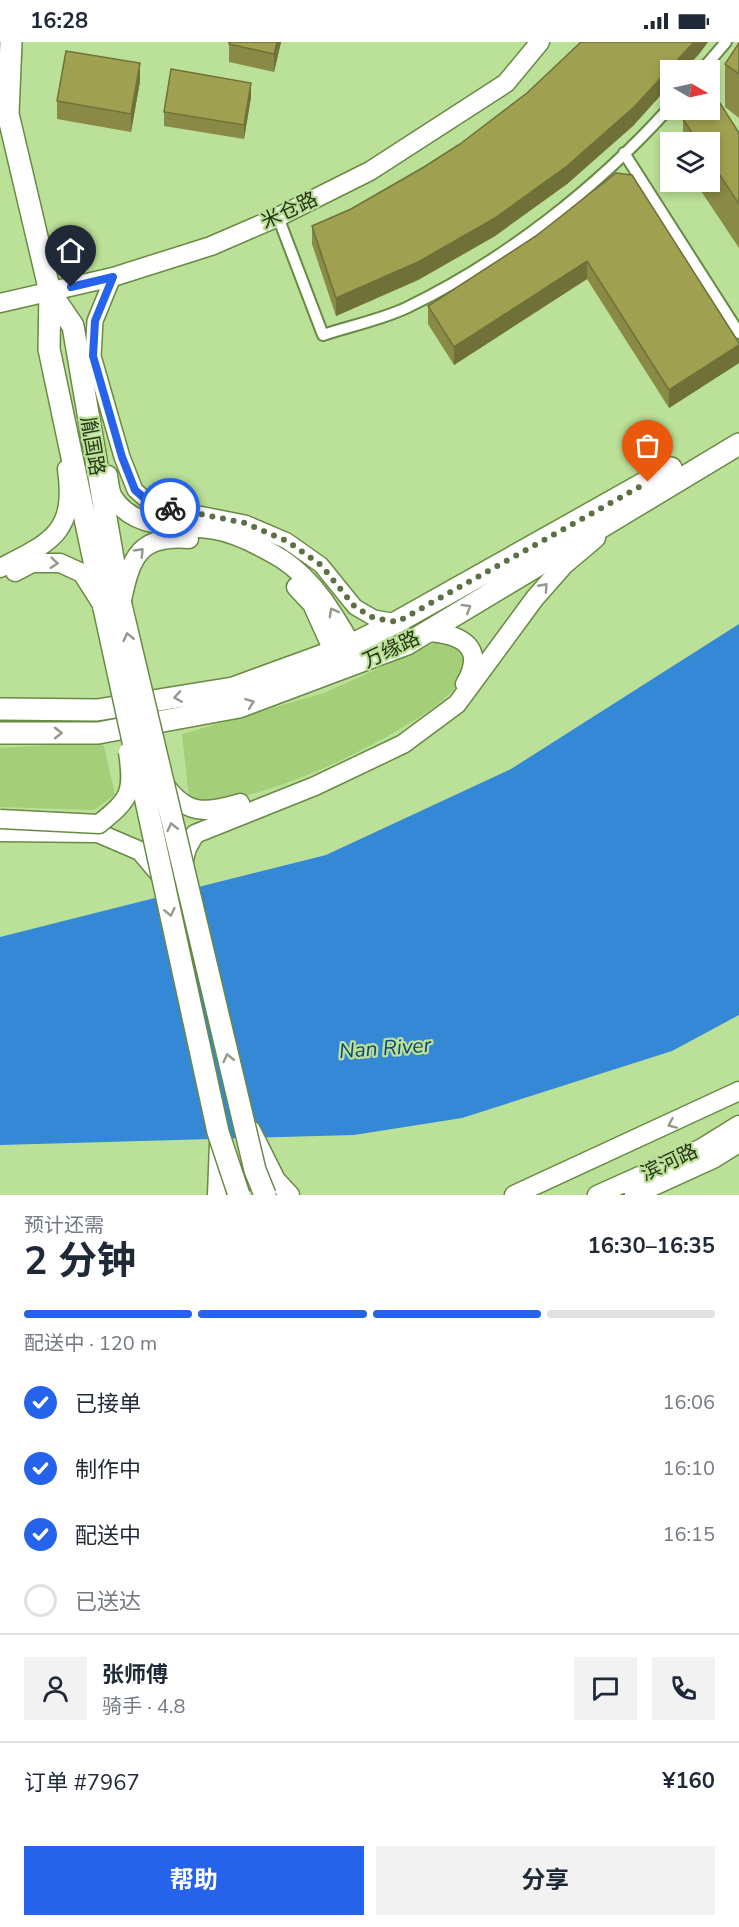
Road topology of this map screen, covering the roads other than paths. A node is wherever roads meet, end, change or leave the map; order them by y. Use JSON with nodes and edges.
{"nodes":[{"id":1,"x":11,"y":42,"type":"edge"},
{"id":2,"x":540,"y":42,"type":"edge"},
{"id":3,"x":726,"y":42,"type":"edge"},
{"id":4,"x":711,"y":60,"type":"edge"},
{"id":5,"x":660,"y":117,"type":"edge"},
{"id":6,"x":624,"y":153,"type":"junction"},
{"id":7,"x":278,"y":217,"type":"junction"},
{"id":8,"x":113,"y":277,"type":"junction"},
{"id":9,"x":50,"y":292,"type":"junction"},
{"id":10,"x":0,"y":303,"type":"edge"},
{"id":11,"x":73,"y":326,"type":"junction"},
{"id":12,"x":739,"y":333,"type":"edge"},
{"id":13,"x":49,"y":348,"type":"junction"},
{"id":14,"x":739,"y":428,"type":"edge"},
{"id":15,"x":739,"y":444,"type":"edge"},
{"id":16,"x":629,"y":509,"type":"junction"},
{"id":17,"x":0,"y":568,"type":"edge"},
{"id":18,"x":0,"y":580,"type":"edge"},
{"id":19,"x":112,"y":607,"type":"junction"},
{"id":20,"x":397,"y":622,"type":"junction"},
{"id":21,"x":428,"y":632,"type":"junction"},
{"id":22,"x":347,"y":657,"type":"junction"},
{"id":23,"x":2,"y":708,"type":"edge"},
{"id":24,"x":0,"y":733,"type":"edge"},
{"id":25,"x":372,"y":756,"type":"junction"},
{"id":26,"x":161,"y":778,"type":"junction"},
{"id":27,"x":0,"y":819,"type":"edge"},
{"id":28,"x":0,"y":832,"type":"edge"},
{"id":29,"x":182,"y":868,"type":"junction"},
{"id":30,"x":162,"y":877,"type":"junction"},
{"id":31,"x":237,"y":1096,"type":"junction"},
{"id":32,"x":732,"y":1096,"type":"edge"},
{"id":33,"x":739,"y":1125,"type":"edge"},
{"id":34,"x":218,"y":1132,"type":"junction"},
{"id":35,"x":739,"y":1143,"type":"edge"},
{"id":36,"x":217,"y":1195,"type":"edge"},
{"id":37,"x":239,"y":1195,"type":"edge"},
{"id":38,"x":265,"y":1195,"type":"edge"},
{"id":39,"x":290,"y":1195,"type":"edge"},
{"id":40,"x":514,"y":1195,"type":"edge"},
{"id":41,"x":597,"y":1195,"type":"edge"},
{"id":42,"x":634,"y":1195,"type":"edge"}],
"edges":[{"from":1,"to":9,"type":"main road","name":"胤国路"},
{"from":2,"to":7,"type":"street","name":"米仓路"},
{"from":3,"to":4,"type":"street"},
{"from":5,"to":6,"type":"street"},
{"from":6,"to":7,"type":"street"},
{"from":6,"to":12,"type":"street"},
{"from":7,"to":8,"type":"street","name":"米仓路"},
{"from":8,"to":9,"type":"street","name":"米仓路"},
{"from":8,"to":20,"type":"street"},
{"from":9,"to":10,"type":"street","name":"米仓路"},
{"from":9,"to":11,"type":"main road","name":"胤国路"},
{"from":9,"to":13,"type":"main road","name":"胤国路"},
{"from":11,"to":19,"type":"main road","name":"胤国路"},
{"from":22,"to":11,"type":"street","one_way":true},
{"from":13,"to":17,"type":"street"},
{"from":13,"to":19,"type":"main road","name":"胤国路"},
{"from":14,"to":20,"type":"main road","name":"万缘路"},
{"from":15,"to":16,"type":"main road","name":"万缘路"},
{"from":21,"to":16,"type":"main road","name":"万缘路","one_way":true},
{"from":25,"to":16,"type":"street","one_way":true},
{"from":18,"to":19,"type":"street","one_way":true},
{"from":19,"to":22,"type":"street","one_way":true},
{"from":26,"to":19,"type":"main road","one_way":true,"bridge":true},
{"from":19,"to":27,"type":"street","bridge":true},
{"from":19,"to":30,"type":"main road","bridge":true},
{"from":20,"to":22,"type":"main road","name":"万缘路"},
{"from":21,"to":22,"type":"main road","name":"万缘路"},
{"from":21,"to":25,"type":"street"},
{"from":22,"to":23,"type":"main road","name":"万缘路","one_way":true},
{"from":24,"to":22,"type":"main road","name":"万缘路","one_way":true},
{"from":25,"to":26,"type":"street","bridge":true},
{"from":25,"to":29,"type":"street"},
{"from":29,"to":26,"type":"main road","one_way":true,"bridge":true},
{"from":28,"to":30,"type":"street"},
{"from":31,"to":29,"type":"main road","one_way":true,"bridge":true},
{"from":30,"to":34,"type":"main road","one_way":true,"bridge":true},
{"from":31,"to":38,"type":"main road","bridge":true},
{"from":31,"to":39,"type":"street","bridge":true},
{"from":32,"to":40,"type":"street","one_way":true},
{"from":33,"to":41,"type":"street","name":"滨河路"},
{"from":34,"to":36,"type":"street"},
{"from":34,"to":37,"type":"main road","bridge":true},
{"from":35,"to":42,"type":"street","name":"滨河路"}]}
